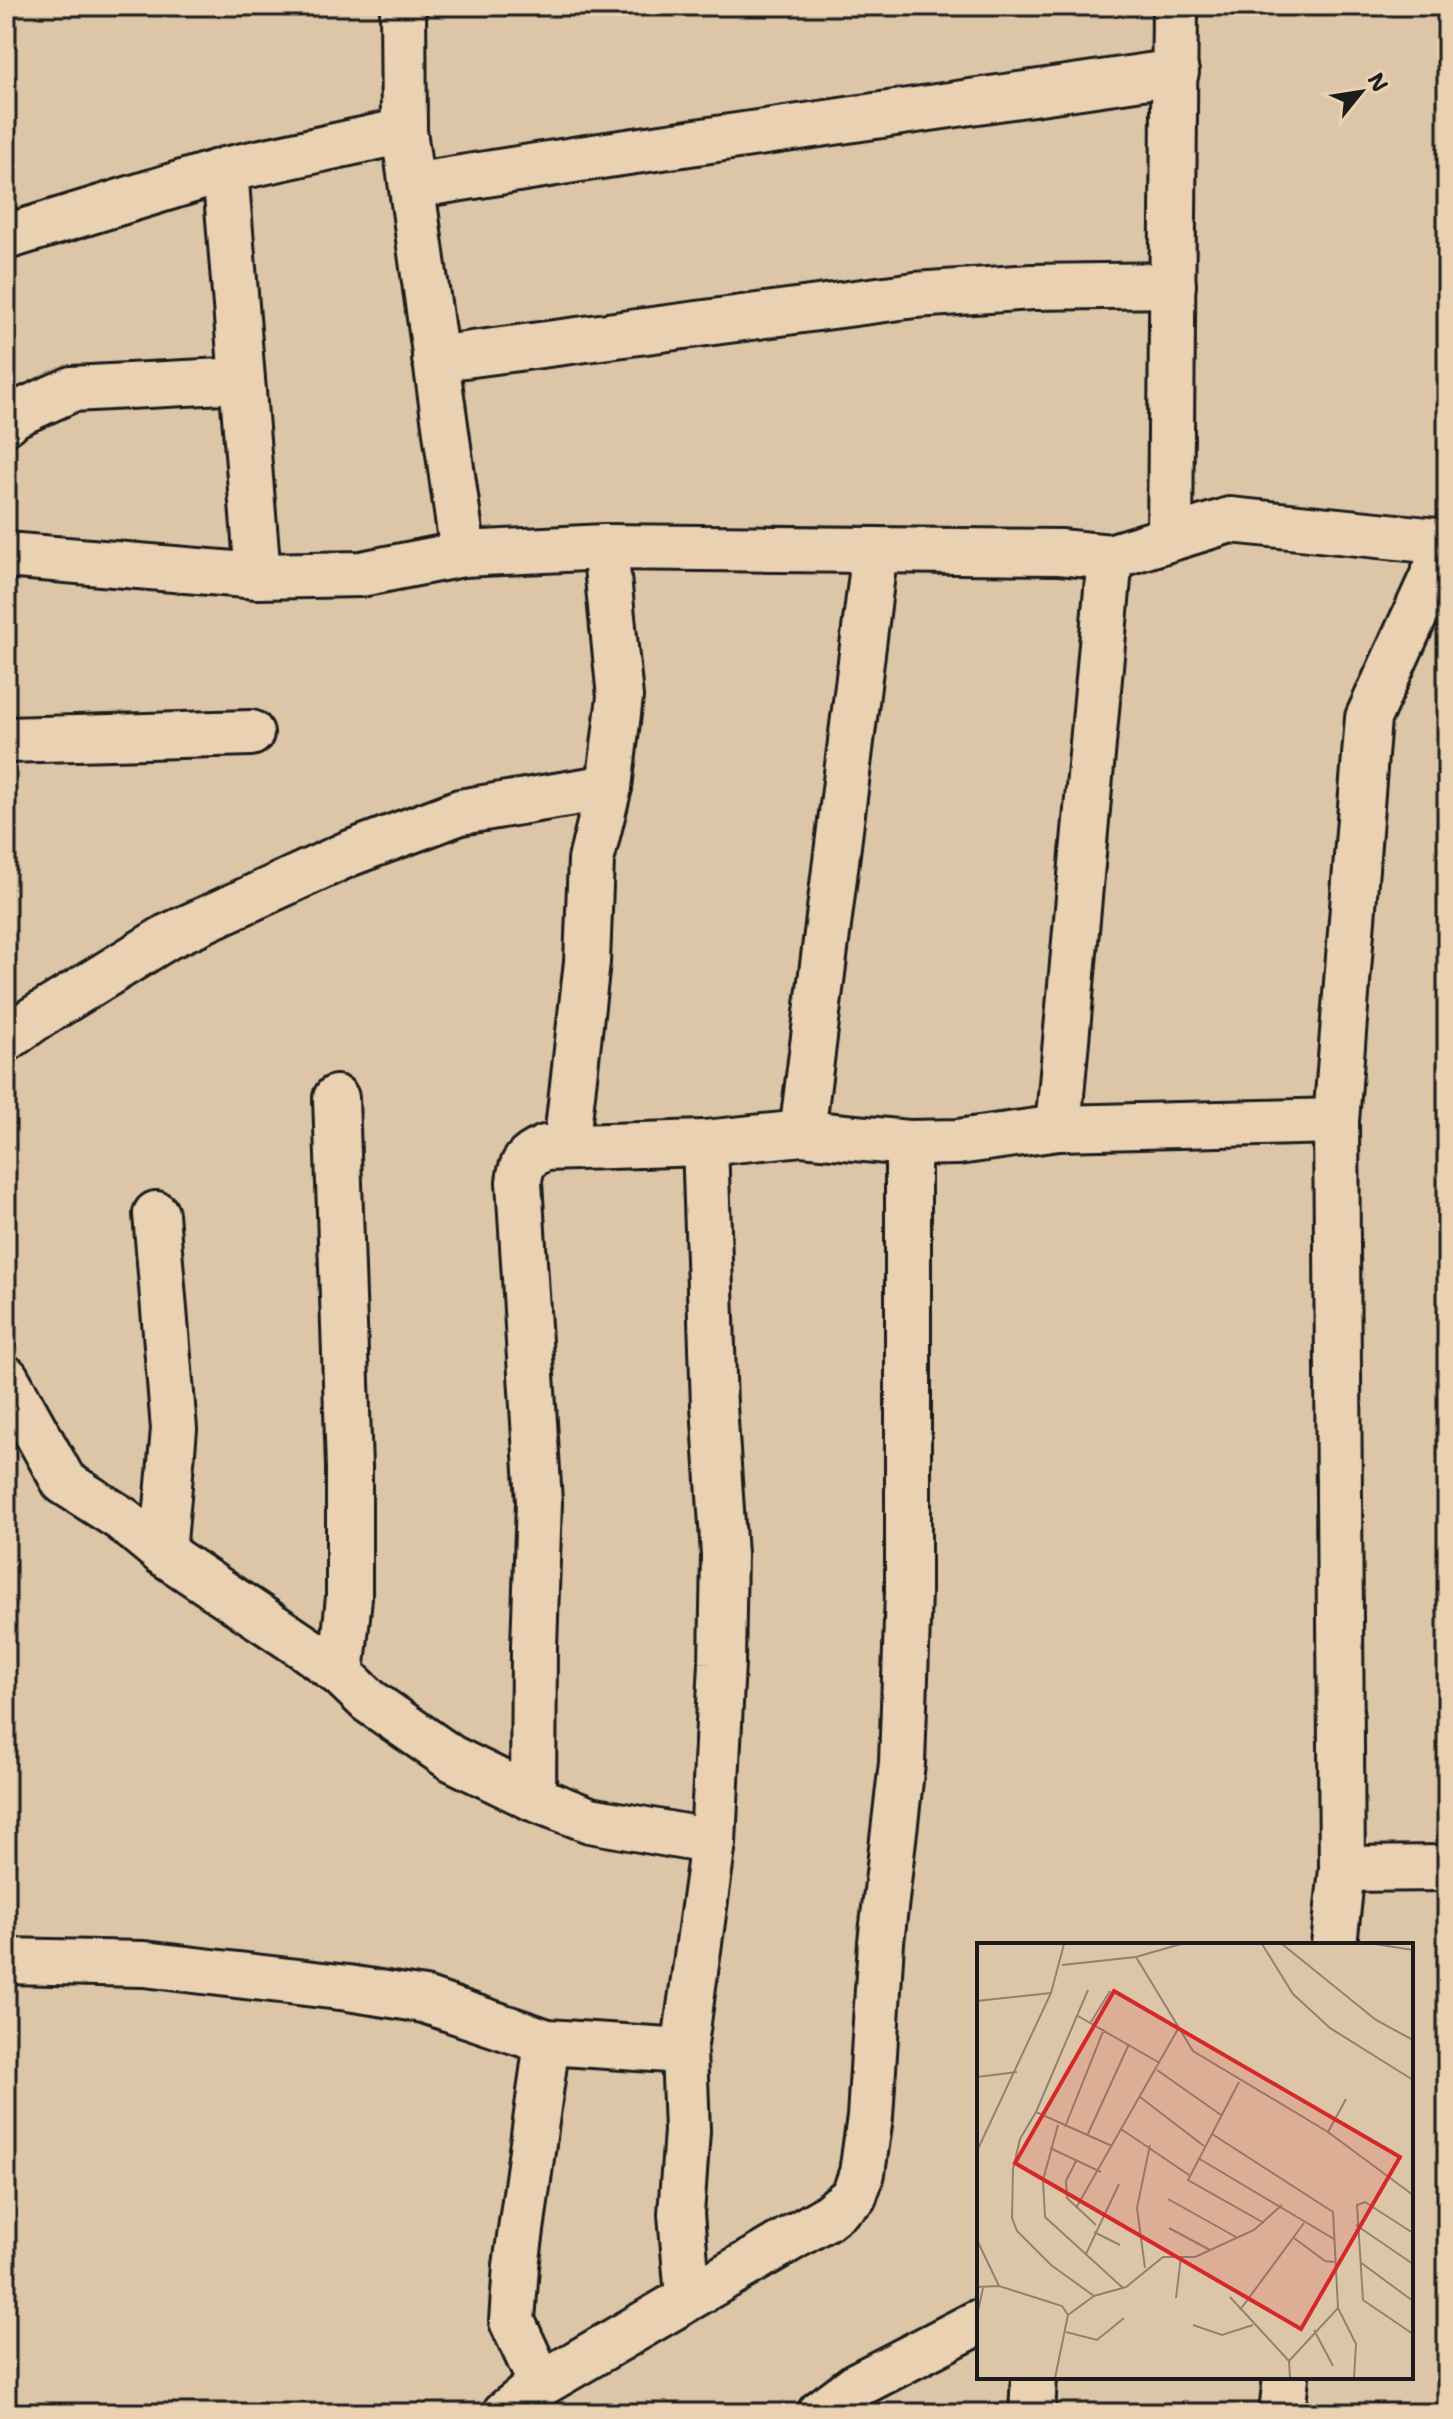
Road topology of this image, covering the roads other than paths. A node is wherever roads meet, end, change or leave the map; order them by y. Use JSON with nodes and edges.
{"nodes":[{"id":1,"x":403,"y":6,"type":"edge"},
{"id":2,"x":1175,"y":6,"type":"edge"},
{"id":3,"x":1176,"y":72,"type":"junction"},
{"id":4,"x":404,"y":131,"type":"junction"},
{"id":5,"x":225,"y":170,"type":"junction"},
{"id":6,"x":412,"y":186,"type":"junction"},
{"id":7,"x":6,"y":237,"type":"edge"},
{"id":8,"x":1173,"y":285,"type":"junction"},
{"id":9,"x":435,"y":359,"type":"junction"},
{"id":10,"x":242,"y":380,"type":"junction"},
{"id":11,"x":6,"y":422,"type":"edge"},
{"id":12,"x":1170,"y":536,"type":"junction"},
{"id":13,"x":1447,"y":544,"type":"edge"},
{"id":14,"x":605,"y":547,"type":"junction"},
{"id":15,"x":875,"y":550,"type":"junction"},
{"id":16,"x":463,"y":554,"type":"junction"},
{"id":17,"x":6,"y":555,"type":"edge"},
{"id":18,"x":1110,"y":557,"type":"junction"},
{"id":19,"x":258,"y":576,"type":"junction"},
{"id":20,"x":251,"y":733,"type":"dead end"},
{"id":21,"x":6,"y":740,"type":"edge"},
{"id":22,"x":609,"y":787,"type":"junction"},
{"id":23,"x":6,"y":1039,"type":"edge"},
{"id":24,"x":336,"y":1098,"type":"dead end"},
{"id":25,"x":1336,"y":1121,"type":"junction"},
{"id":26,"x":1058,"y":1128,"type":"junction"},
{"id":27,"x":802,"y":1133,"type":"junction"},
{"id":28,"x":705,"y":1143,"type":"junction"},
{"id":29,"x":908,"y":1143,"type":"junction"},
{"id":30,"x":566,"y":1147,"type":"junction"},
{"id":31,"x":156,"y":1214,"type":"dead end"},
{"id":32,"x":9,"y":1392,"type":"edge"},
{"id":33,"x":163,"y":1553,"type":"junction"},
{"id":34,"x":341,"y":1674,"type":"junction"},
{"id":35,"x":533,"y":1798,"type":"junction"},
{"id":36,"x":713,"y":1842,"type":"junction"},
{"id":37,"x":1447,"y":1868,"type":"edge"},
{"id":38,"x":1342,"y":1869,"type":"junction"},
{"id":39,"x":1334,"y":1943,"type":"edge"},
{"id":40,"x":6,"y":1961,"type":"edge"},
{"id":41,"x":547,"y":2042,"type":"junction"},
{"id":42,"x":684,"y":2051,"type":"junction"},
{"id":43,"x":688,"y":2297,"type":"junction"},
{"id":44,"x":977,"y":2323,"type":"edge"},
{"id":45,"x":1034,"y":2379,"type":"edge"},
{"id":46,"x":1286,"y":2379,"type":"edge"},
{"id":47,"x":541,"y":2384,"type":"junction"},
{"id":48,"x":856,"y":2399,"type":"edge"},
{"id":49,"x":505,"y":2413,"type":"edge"},
{"id":50,"x":820,"y":2413,"type":"edge"},
{"id":51,"x":1032,"y":2413,"type":"edge"},
{"id":52,"x":1282,"y":2413,"type":"edge"}],
"edges":[{"from":1,"to":4,"type":"street"},
{"from":2,"to":3,"type":"street"},
{"from":3,"to":6,"type":"street"},
{"from":3,"to":8,"type":"street"},
{"from":4,"to":5,"type":"street"},
{"from":4,"to":6,"type":"street"},
{"from":5,"to":7,"type":"street"},
{"from":5,"to":10,"type":"street"},
{"from":6,"to":9,"type":"street"},
{"from":8,"to":9,"type":"street"},
{"from":8,"to":12,"type":"street"},
{"from":9,"to":16,"type":"street"},
{"from":10,"to":11,"type":"street"},
{"from":10,"to":19,"type":"street"},
{"from":12,"to":13,"type":"street"},
{"from":12,"to":18,"type":"street"},
{"from":13,"to":25,"type":"street"},
{"from":14,"to":15,"type":"street"},
{"from":14,"to":16,"type":"street"},
{"from":14,"to":22,"type":"street"},
{"from":15,"to":18,"type":"street"},
{"from":15,"to":27,"type":"street"},
{"from":16,"to":19,"type":"street"},
{"from":17,"to":19,"type":"street"},
{"from":18,"to":26,"type":"street"},
{"from":20,"to":21,"type":"street"},
{"from":22,"to":23,"type":"street"},
{"from":22,"to":30,"type":"street"},
{"from":24,"to":34,"type":"street"},
{"from":25,"to":26,"type":"street"},
{"from":25,"to":38,"type":"street"},
{"from":26,"to":29,"type":"street"},
{"from":27,"to":28,"type":"street"},
{"from":27,"to":29,"type":"street"},
{"from":28,"to":30,"type":"street"},
{"from":28,"to":36,"type":"street"},
{"from":29,"to":43,"type":"street"},
{"from":30,"to":35,"type":"street"},
{"from":31,"to":33,"type":"street"},
{"from":32,"to":33,"type":"street"},
{"from":33,"to":34,"type":"street"},
{"from":34,"to":35,"type":"street"},
{"from":35,"to":36,"type":"street"},
{"from":36,"to":42,"type":"street"},
{"from":37,"to":38,"type":"street"},
{"from":38,"to":39,"type":"street"},
{"from":40,"to":41,"type":"street"},
{"from":41,"to":42,"type":"street"},
{"from":41,"to":47,"type":"street"},
{"from":42,"to":43,"type":"street"},
{"from":43,"to":47,"type":"street"},
{"from":44,"to":48,"type":"street"},
{"from":45,"to":51,"type":"street"},
{"from":46,"to":52,"type":"street"},
{"from":47,"to":49,"type":"street"},
{"from":48,"to":50,"type":"street"}]}
